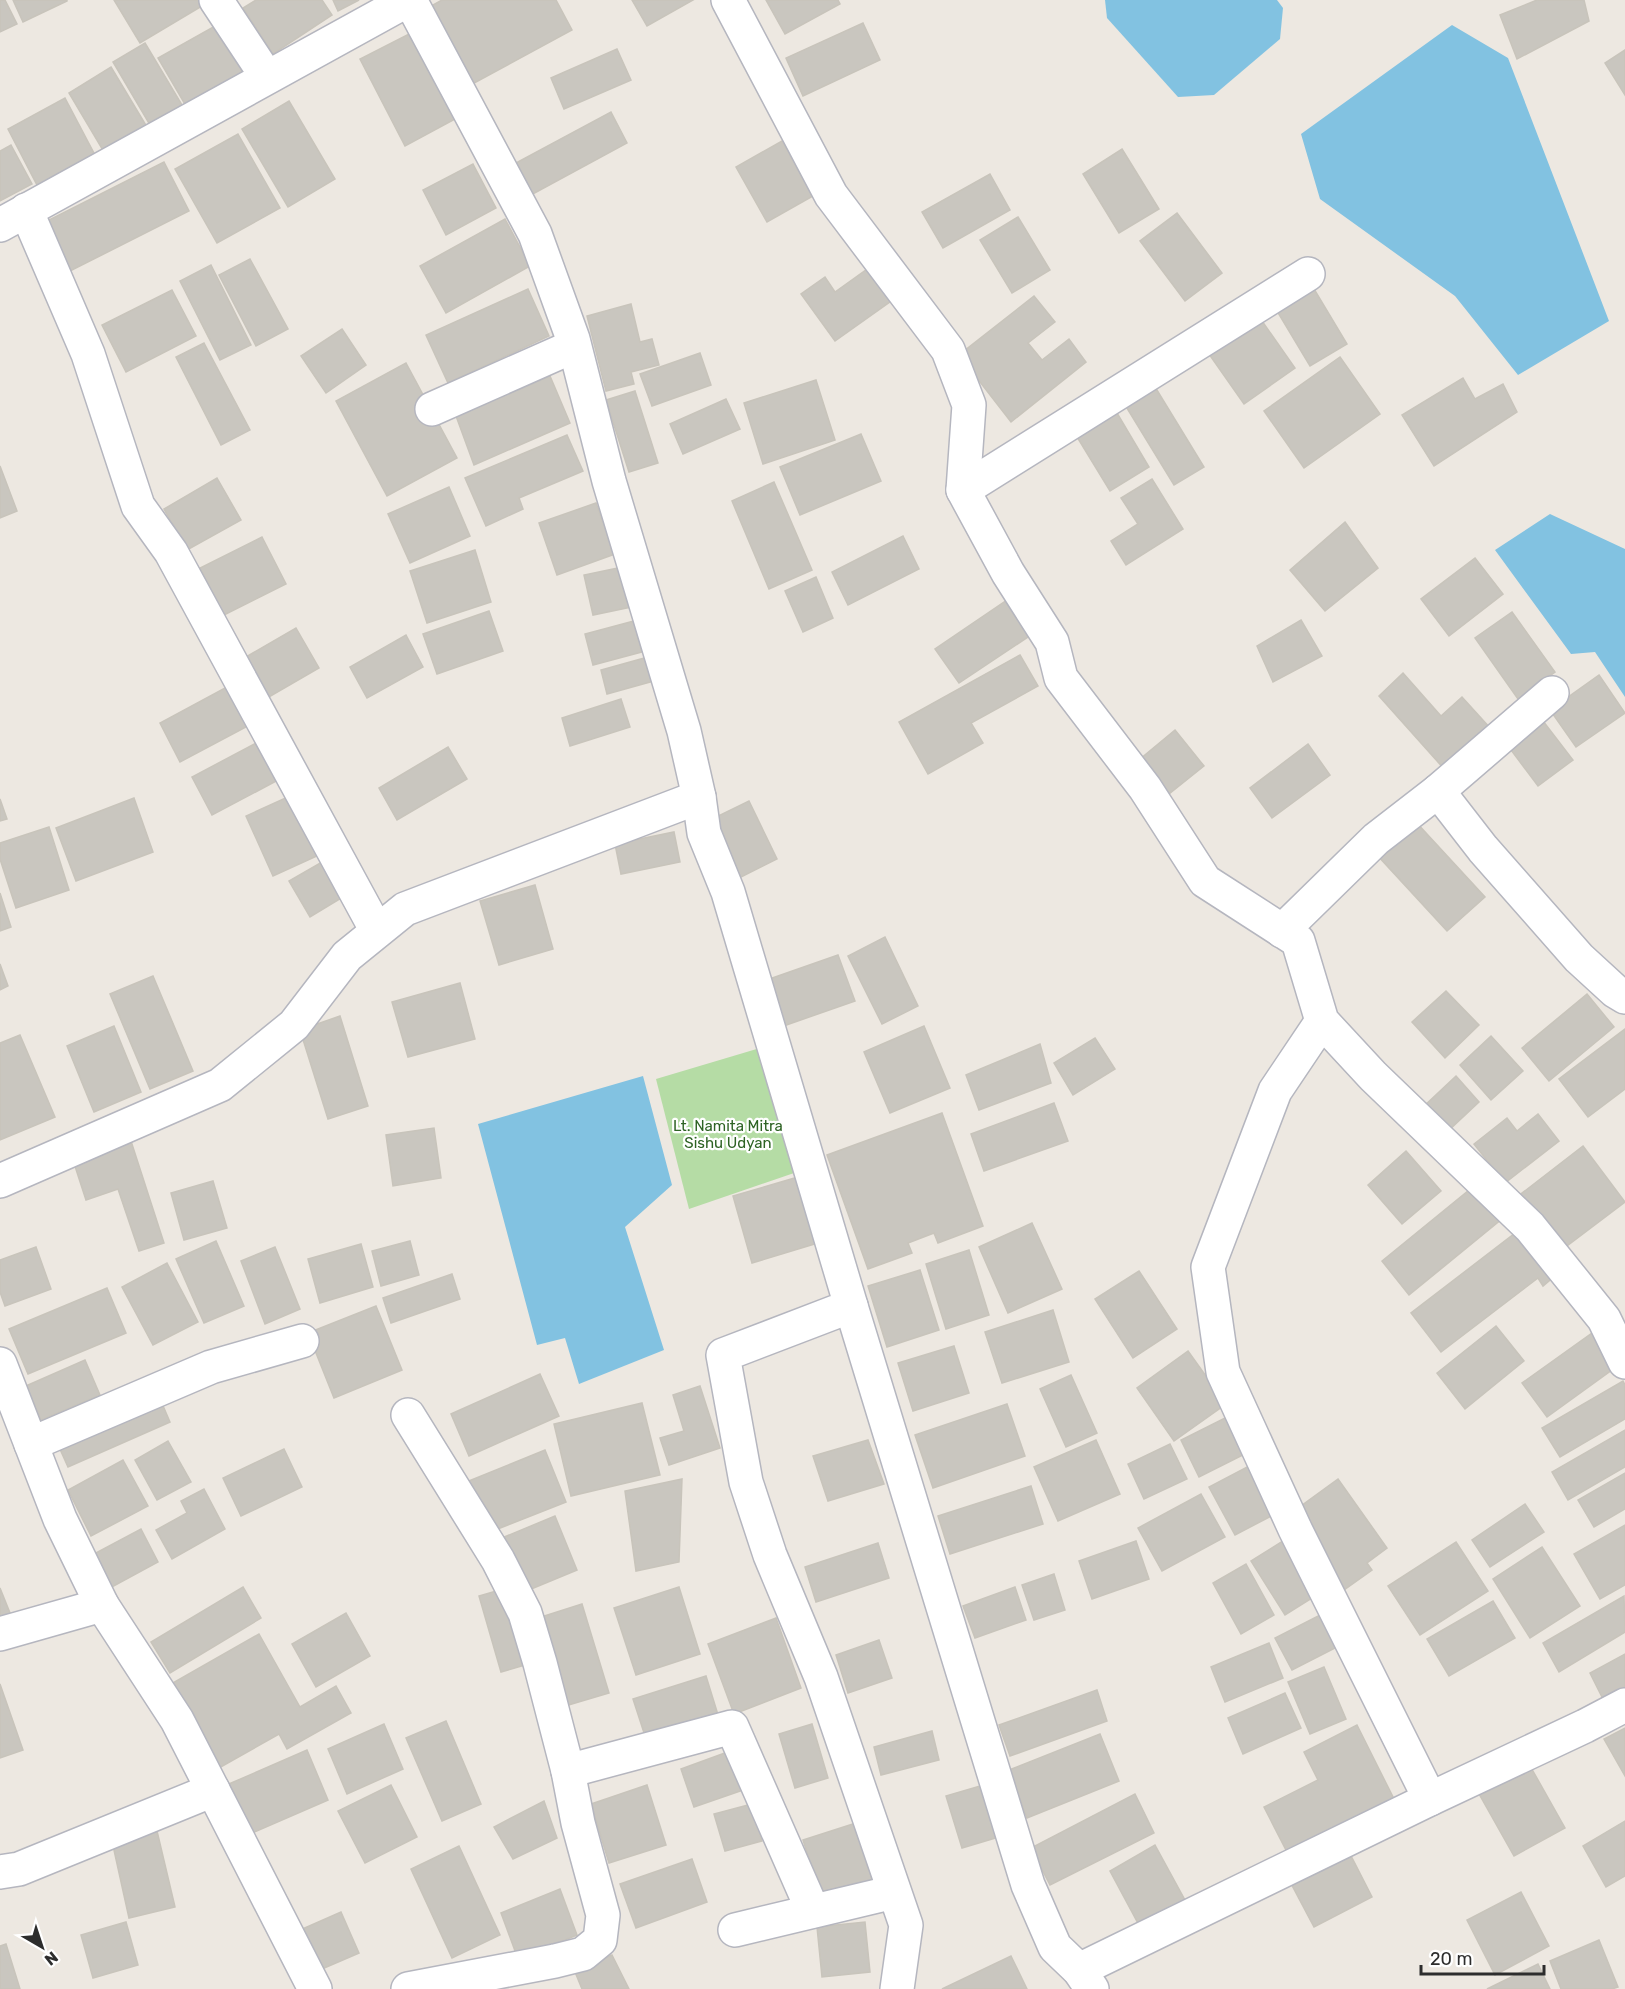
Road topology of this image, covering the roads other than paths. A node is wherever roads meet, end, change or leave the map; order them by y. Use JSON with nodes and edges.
{"nodes":[{"id":1,"x":216,"y":0,"type":"edge"},
{"id":2,"x":409,"y":0,"type":"edge"},
{"id":3,"x":728,"y":0,"type":"edge"},
{"id":4,"x":267,"y":77,"type":"junction"},
{"id":5,"x":13,"y":217,"type":"edge"},
{"id":6,"x":1308,"y":274,"type":"dead end"},
{"id":7,"x":574,"y":346,"type":"junction"},
{"id":8,"x":432,"y":409,"type":"dead end"},
{"id":9,"x":963,"y":490,"type":"junction"},
{"id":10,"x":1552,"y":693,"type":"dead end"},
{"id":11,"x":1438,"y":791,"type":"junction"},
{"id":12,"x":699,"y":797,"type":"junction"},
{"id":13,"x":377,"y":931,"type":"junction"},
{"id":14,"x":1281,"y":931,"type":"junction"},
{"id":15,"x":1625,"y":997,"type":"edge"},
{"id":16,"x":1322,"y":1021,"type":"junction"},
{"id":17,"x":0,"y":1181,"type":"edge"},
{"id":18,"x":851,"y":1306,"type":"junction"},
{"id":19,"x":302,"y":1341,"type":"dead end"},
{"id":20,"x":1625,"y":1362,"type":"edge"},
{"id":21,"x":0,"y":1364,"type":"edge"},
{"id":22,"x":408,"y":1415,"type":"dead end"},
{"id":23,"x":31,"y":1444,"type":"junction"},
{"id":24,"x":102,"y":1605,"type":"junction"},
{"id":25,"x":0,"y":1634,"type":"edge"},
{"id":26,"x":1625,"y":1705,"type":"edge"},
{"id":27,"x":568,"y":1771,"type":"junction"},
{"id":28,"x":213,"y":1790,"type":"junction"},
{"id":29,"x":1430,"y":1799,"type":"junction"},
{"id":30,"x":0,"y":1872,"type":"edge"},
{"id":31,"x":894,"y":1892,"type":"junction"},
{"id":32,"x":813,"y":1911,"type":"junction"},
{"id":33,"x":735,"y":1930,"type":"dead end"},
{"id":34,"x":1085,"y":1980,"type":"edge"},
{"id":35,"x":315,"y":1989,"type":"edge"},
{"id":36,"x":408,"y":1989,"type":"edge"},
{"id":37,"x":897,"y":1989,"type":"edge"}],
"edges":[{"from":1,"to":4,"type":"street"},
{"from":2,"to":4,"type":"street"},
{"from":2,"to":7,"type":"street"},
{"from":3,"to":9,"type":"street"},
{"from":4,"to":5,"type":"street"},
{"from":5,"to":13,"type":"street"},
{"from":6,"to":9,"type":"street"},
{"from":7,"to":8,"type":"street"},
{"from":7,"to":12,"type":"street"},
{"from":9,"to":14,"type":"street"},
{"from":10,"to":11,"type":"street"},
{"from":11,"to":14,"type":"street"},
{"from":11,"to":15,"type":"street"},
{"from":12,"to":13,"type":"street"},
{"from":12,"to":18,"type":"street"},
{"from":13,"to":17,"type":"street"},
{"from":14,"to":16,"type":"street"},
{"from":16,"to":20,"type":"street"},
{"from":16,"to":29,"type":"street"},
{"from":18,"to":31,"type":"street"},
{"from":18,"to":34,"type":"street"},
{"from":19,"to":23,"type":"street"},
{"from":21,"to":23,"type":"street"},
{"from":22,"to":27,"type":"street"},
{"from":23,"to":24,"type":"street"},
{"from":24,"to":25,"type":"street"},
{"from":24,"to":28,"type":"street"},
{"from":26,"to":29,"type":"street"},
{"from":27,"to":32,"type":"street"},
{"from":27,"to":36,"type":"street"},
{"from":28,"to":30,"type":"street"},
{"from":28,"to":35,"type":"street"},
{"from":29,"to":34,"type":"street"},
{"from":31,"to":32,"type":"street"},
{"from":31,"to":37,"type":"street"},
{"from":32,"to":33,"type":"street"}]}
